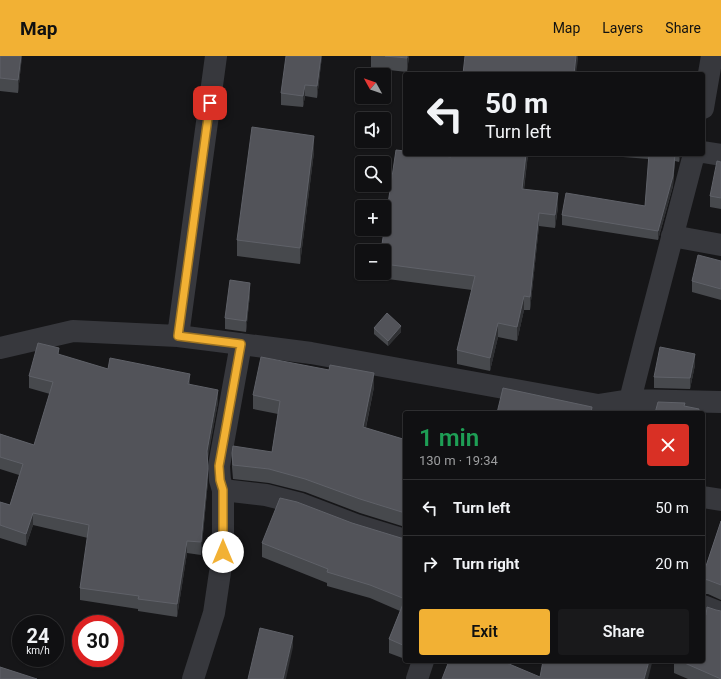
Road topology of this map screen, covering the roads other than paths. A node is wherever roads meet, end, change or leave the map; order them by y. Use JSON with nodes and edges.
{"nodes":[{"id":1,"x":216,"y":56,"type":"edge"},
{"id":2,"x":712,"y":56,"type":"edge"},
{"id":3,"x":705,"y":96,"type":"edge"},
{"id":4,"x":705,"y":152,"type":"edge"},
{"id":5,"x":721,"y":155,"type":"edge"},
{"id":6,"x":693,"y":156,"type":"edge"},
{"id":7,"x":672,"y":236,"type":"junction"},
{"id":8,"x":721,"y":246,"type":"edge"},
{"id":9,"x":178,"y":336,"type":"junction"},
{"id":10,"x":241,"y":344,"type":"junction"},
{"id":11,"x":0,"y":348,"type":"edge"},
{"id":12,"x":630,"y":400,"type":"junction"},
{"id":13,"x":721,"y":402,"type":"edge"},
{"id":14,"x":598,"y":409,"type":"edge"},
{"id":15,"x":223,"y":490,"type":"junction"},
{"id":16,"x":705,"y":497,"type":"edge"},
{"id":17,"x":721,"y":500,"type":"edge"},
{"id":18,"x":403,"y":539,"type":"edge"},
{"id":19,"x":705,"y":607,"type":"edge"},
{"id":20,"x":721,"y":613,"type":"edge"},
{"id":21,"x":422,"y":663,"type":"edge"},
{"id":22,"x":193,"y":679,"type":"edge"},
{"id":23,"x":416,"y":679,"type":"edge"}],
"edges":[{"from":1,"to":9,"type":"street"},
{"from":2,"to":3,"type":"street"},
{"from":4,"to":5,"type":"street"},
{"from":6,"to":7,"type":"street"},
{"from":7,"to":8,"type":"street"},
{"from":7,"to":12,"type":"street"},
{"from":9,"to":10,"type":"street"},
{"from":9,"to":11,"type":"street"},
{"from":10,"to":14,"type":"street"},
{"from":10,"to":15,"type":"street"},
{"from":12,"to":13,"type":"street"},
{"from":12,"to":14,"type":"street"},
{"from":15,"to":18,"type":"street"},
{"from":15,"to":22,"type":"street"},
{"from":16,"to":17,"type":"street"},
{"from":19,"to":20,"type":"street"},
{"from":21,"to":23,"type":"street"}]}
